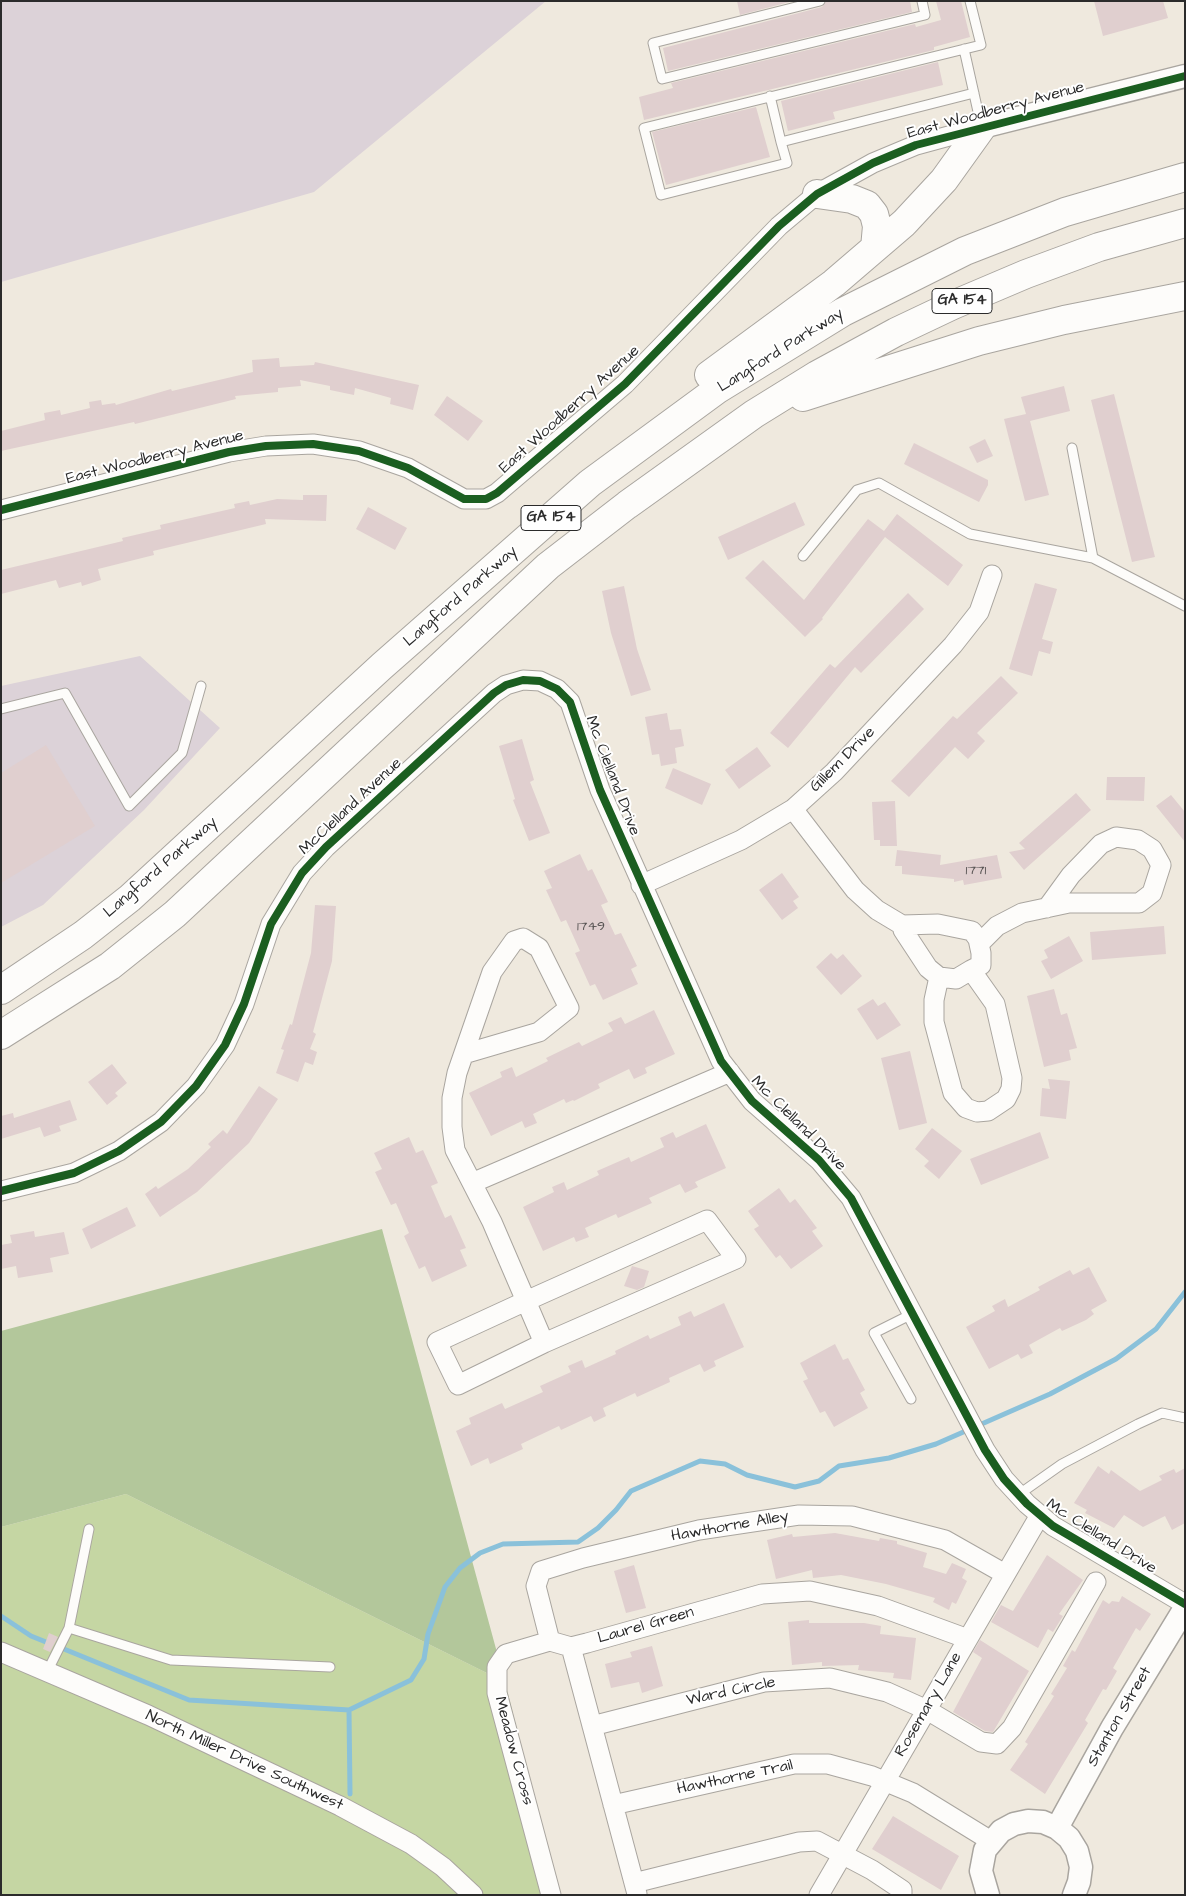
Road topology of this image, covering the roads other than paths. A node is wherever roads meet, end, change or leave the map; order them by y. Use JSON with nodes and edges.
{"nodes":[{"id":1,"x":820,"y":1,"type":"edge"},
{"id":2,"x":922,"y":1,"type":"edge"},
{"id":3,"x":970,"y":1,"type":"edge"},
{"id":4,"x":964,"y":49,"type":"junction"},
{"id":5,"x":1185,"y":76,"type":"edge"},
{"id":6,"x":974,"y":93,"type":"junction"},
{"id":7,"x":770,"y":96,"type":"junction"},
{"id":8,"x":982,"y":127,"type":"junction"},
{"id":9,"x":781,"y":142,"type":"junction"},
{"id":10,"x":1185,"y":177,"type":"edge"},
{"id":11,"x":817,"y":194,"type":"junction"},
{"id":12,"x":1185,"y":223,"type":"edge"},
{"id":13,"x":875,"y":248,"type":"junction"},
{"id":14,"x":1185,"y":296,"type":"edge"},
{"id":15,"x":754,"y":414,"type":"junction"},
{"id":16,"x":1072,"y":448,"type":"dead end"},
{"id":17,"x":590,"y":483,"type":"junction"},
{"id":18,"x":1,"y":510,"type":"edge"},
{"id":19,"x":803,"y":556,"type":"dead end"},
{"id":20,"x":1092,"y":558,"type":"junction"},
{"id":21,"x":992,"y":575,"type":"dead end"},
{"id":22,"x":1185,"y":606,"type":"edge"},
{"id":23,"x":201,"y":686,"type":"dead end"},
{"id":24,"x":1,"y":709,"type":"edge"},
{"id":25,"x":452,"y":731,"type":"joint"},
{"id":26,"x":793,"y":809,"type":"junction"},
{"id":27,"x":641,"y":885,"type":"junction"},
{"id":28,"x":1046,"y":908,"type":"junction"},
{"id":29,"x":902,"y":925,"type":"junction"},
{"id":30,"x":979,"y":944,"type":"junction"},
{"id":31,"x":971,"y":970,"type":"junction"},
{"id":32,"x":939,"y":977,"type":"junction"},
{"id":33,"x":1,"y":990,"type":"edge"},
{"id":34,"x":1,"y":1035,"type":"edge"},
{"id":35,"x":464,"y":1054,"type":"junction"},
{"id":36,"x":730,"y":1072,"type":"junction"},
{"id":37,"x":472,"y":1184,"type":"junction"},
{"id":38,"x":1,"y":1191,"type":"edge"},
{"id":39,"x":526,"y":1301,"type":"junction"},
{"id":40,"x":912,"y":1314,"type":"junction"},
{"id":41,"x":544,"y":1344,"type":"junction"},
{"id":42,"x":911,"y":1400,"type":"dead end"},
{"id":43,"x":1185,"y":1418,"type":"edge"},
{"id":44,"x":1018,"y":1495,"type":"junction"},
{"id":45,"x":1040,"y":1515,"type":"junction"},
{"id":46,"x":89,"y":1529,"type":"dead end"},
{"id":47,"x":1006,"y":1574,"type":"junction"},
{"id":48,"x":1096,"y":1582,"type":"dead end"},
{"id":49,"x":1185,"y":1604,"type":"edge"},
{"id":50,"x":1185,"y":1608,"type":"edge"},
{"id":51,"x":69,"y":1628,"type":"junction"},
{"id":52,"x":968,"y":1639,"type":"junction"},
{"id":53,"x":550,"y":1641,"type":"junction"},
{"id":54,"x":571,"y":1647,"type":"junction"},
{"id":55,"x":1,"y":1652,"type":"edge"},
{"id":56,"x":51,"y":1665,"type":"junction"},
{"id":57,"x":330,"y":1667,"type":"dead end"},
{"id":58,"x":927,"y":1710,"type":"junction"},
{"id":59,"x":592,"y":1726,"type":"junction"},
{"id":60,"x":885,"y":1781,"type":"junction"},
{"id":61,"x":613,"y":1805,"type":"junction"},
{"id":62,"x":1057,"y":1828,"type":"junction"},
{"id":63,"x":991,"y":1841,"type":"junction"},
{"id":64,"x":842,"y":1855,"type":"junction"},
{"id":65,"x":635,"y":1889,"type":"edge"},
{"id":66,"x":472,"y":1895,"type":"edge"},
{"id":67,"x":551,"y":1895,"type":"edge"},
{"id":68,"x":819,"y":1895,"type":"edge"},
{"id":69,"x":902,"y":1895,"type":"edge"},
{"id":70,"x":988,"y":1895,"type":"edge"},
{"id":71,"x":1074,"y":1895,"type":"edge"}],
"edges":[{"from":1,"to":2,"type":"lane"},
{"from":3,"to":4,"type":"lane"},
{"from":4,"to":6,"type":"lane"},
{"from":4,"to":7,"type":"lane"},
{"from":5,"to":8,"type":"street","name":"East Woodberry Avenue"},
{"from":6,"to":8,"type":"lane"},
{"from":6,"to":9,"type":"lane"},
{"from":7,"to":9,"type":"lane"},
{"from":7,"to":9,"type":"lane"},
{"from":8,"to":11,"type":"street","name":"East Woodberry Avenue"},
{"from":8,"to":13,"type":"highway"},
{"from":10,"to":17,"type":"highway","name":"Langford Parkway","number":"GA 154"},
{"from":11,"to":13,"type":"highway"},
{"from":11,"to":18,"type":"street","name":"East Woodberry Avenue"},
{"from":12,"to":15,"type":"highway","number":"GA 154"},
{"from":13,"to":17,"type":"highway"},
{"from":14,"to":15,"type":"highway"},
{"from":15,"to":34,"type":"highway","number":"GA 154"},
{"from":16,"to":20,"type":"lane"},
{"from":17,"to":33,"type":"highway","name":"Langford Parkway","number":"GA 154"},
{"from":19,"to":20,"type":"lane"},
{"from":20,"to":22,"type":"lane"},
{"from":21,"to":26,"type":"street","name":"Gillem Drive"},
{"from":23,"to":24,"type":"lane"},
{"from":25,"to":27,"type":"street","name":"Mc Clelland Drive"},
{"from":25,"to":38,"type":"street","name":"McClelland Avenue"},
{"from":26,"to":27,"type":"street","name":"Gillem Drive"},
{"from":26,"to":29,"type":"street"},
{"from":27,"to":36,"type":"street","name":"Mc Clelland Drive"},
{"from":28,"to":28,"type":"street"},
{"from":28,"to":30,"type":"street"},
{"from":29,"to":30,"type":"street"},
{"from":29,"to":32,"type":"street"},
{"from":30,"to":31,"type":"street"},
{"from":31,"to":32,"type":"street"},
{"from":31,"to":32,"type":"street"},
{"from":35,"to":35,"type":"street"},
{"from":35,"to":37,"type":"street"},
{"from":36,"to":37,"type":"street"},
{"from":36,"to":40,"type":"street","name":"Mc Clelland Drive"},
{"from":37,"to":39,"type":"street"},
{"from":39,"to":41,"type":"street"},
{"from":39,"to":41,"type":"street"},
{"from":39,"to":41,"type":"street"},
{"from":40,"to":42,"type":"lane"},
{"from":40,"to":44,"type":"street","name":"Mc Clelland Drive"},
{"from":43,"to":44,"type":"lane"},
{"from":44,"to":45,"type":"street","name":"Mc Clelland Drive"},
{"from":45,"to":47,"type":"street","name":"Rosemary Lane"},
{"from":45,"to":49,"type":"street","name":"Mc Clelland Drive"},
{"from":46,"to":51,"type":"lane"},
{"from":47,"to":52,"type":"street","name":"Rosemary Lane"},
{"from":47,"to":53,"type":"street","name":"Hawthorne Alley"},
{"from":48,"to":58,"type":"street","name":"Ward Circle"},
{"from":50,"to":62,"type":"street","name":"Stanton Street"},
{"from":51,"to":56,"type":"lane"},
{"from":51,"to":57,"type":"lane"},
{"from":52,"to":54,"type":"street","name":"Laurel Green"},
{"from":52,"to":58,"type":"street","name":"Rosemary Lane"},
{"from":53,"to":54,"type":"street"},
{"from":53,"to":67,"type":"street","name":"Meadow Cross"},
{"from":54,"to":59,"type":"street"},
{"from":55,"to":56,"type":"street","name":"North Miller Drive Southwest"},
{"from":56,"to":66,"type":"street","name":"North Miller Drive Southwest"},
{"from":58,"to":59,"type":"street","name":"Ward Circle"},
{"from":58,"to":60,"type":"street","name":"Rosemary Lane"},
{"from":59,"to":61,"type":"street"},
{"from":60,"to":61,"type":"street","name":"Hawthorne Trail"},
{"from":60,"to":63,"type":"street","name":"Hawthorne Trail"},
{"from":60,"to":64,"type":"street","name":"Rosemary Lane"},
{"from":61,"to":65,"type":"street"},
{"from":62,"to":63,"type":"street"},
{"from":62,"to":71,"type":"street"},
{"from":63,"to":70,"type":"street"},
{"from":64,"to":65,"type":"street"},
{"from":64,"to":68,"type":"street","name":"Rosemary Lane"},
{"from":64,"to":69,"type":"street"}]}
